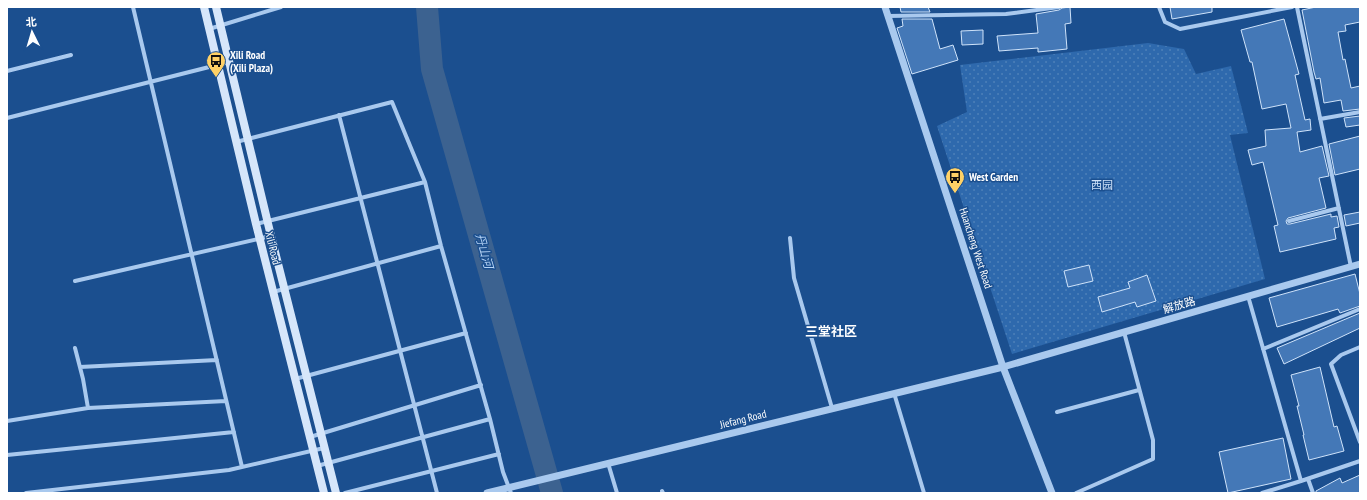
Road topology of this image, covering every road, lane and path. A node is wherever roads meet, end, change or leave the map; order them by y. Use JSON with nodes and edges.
{"nodes":[{"id":1,"x":134,"y":7,"type":"edge"},
{"id":2,"x":204,"y":7,"type":"edge"},
{"id":3,"x":216,"y":7,"type":"edge"},
{"id":4,"x":281,"y":7,"type":"edge"},
{"id":5,"x":885,"y":7,"type":"edge"},
{"id":6,"x":1059,"y":7,"type":"edge"},
{"id":7,"x":1159,"y":7,"type":"edge"},
{"id":8,"x":1292,"y":7,"type":"edge"},
{"id":9,"x":1297,"y":7,"type":"edge"},
{"id":10,"x":888,"y":16,"type":"junction"},
{"id":11,"x":220,"y":26,"type":"junction"},
{"id":12,"x":209,"y":28,"type":"junction"},
{"id":13,"x":72,"y":55,"type":"dead end"},
{"id":14,"x":229,"y":62,"type":"junction"},
{"id":15,"x":218,"y":65,"type":"junction"},
{"id":16,"x":7,"y":71,"type":"edge"},
{"id":17,"x":152,"y":82,"type":"junction"},
{"id":18,"x":1360,"y":112,"type":"edge"},
{"id":19,"x":339,"y":115,"type":"junction"},
{"id":20,"x":7,"y":118,"type":"edge"},
{"id":21,"x":1320,"y":119,"type":"junction"},
{"id":22,"x":247,"y":139,"type":"junction"},
{"id":23,"x":236,"y":142,"type":"junction"},
{"id":24,"x":425,"y":182,"type":"junction"},
{"id":25,"x":360,"y":198,"type":"junction"},
{"id":26,"x":1339,"y":208,"type":"junction"},
{"id":27,"x":267,"y":221,"type":"junction"},
{"id":28,"x":1289,"y":221,"type":"dead end"},
{"id":29,"x":256,"y":224,"type":"junction"},
{"id":30,"x":270,"y":236,"type":"junction"},
{"id":31,"x":259,"y":238,"type":"junction"},
{"id":32,"x":790,"y":238,"type":"dead end"},
{"id":33,"x":441,"y":246,"type":"junction"},
{"id":34,"x":192,"y":254,"type":"junction"},
{"id":35,"x":378,"y":264,"type":"junction"},
{"id":36,"x":1360,"y":264,"type":"edge"},
{"id":37,"x":1351,"y":267,"type":"junction"},
{"id":38,"x":75,"y":282,"type":"dead end"},
{"id":39,"x":284,"y":290,"type":"junction"},
{"id":40,"x":273,"y":292,"type":"junction"},
{"id":41,"x":1248,"y":296,"type":"junction"},
{"id":42,"x":1360,"y":309,"type":"edge"},
{"id":43,"x":1124,"y":332,"type":"junction"},
{"id":44,"x":466,"y":333,"type":"junction"},
{"id":45,"x":1360,"y":347,"type":"edge"},
{"id":46,"x":75,"y":348,"type":"dead end"},
{"id":47,"x":1263,"y":349,"type":"junction"},
{"id":48,"x":400,"y":351,"type":"junction"},
{"id":49,"x":217,"y":360,"type":"junction"},
{"id":50,"x":80,"y":367,"type":"junction"},
{"id":51,"x":1003,"y":367,"type":"junction"},
{"id":52,"x":306,"y":376,"type":"junction"},
{"id":53,"x":295,"y":379,"type":"junction"},
{"id":54,"x":481,"y":385,"type":"junction"},
{"id":55,"x":1139,"y":390,"type":"junction"},
{"id":56,"x":894,"y":393,"type":"junction"},
{"id":57,"x":226,"y":401,"type":"junction"},
{"id":58,"x":414,"y":405,"type":"junction"},
{"id":59,"x":88,"y":408,"type":"junction"},
{"id":60,"x":832,"y":408,"type":"junction"},
{"id":61,"x":1057,"y":412,"type":"dead end"},
{"id":62,"x":490,"y":419,"type":"junction"},
{"id":63,"x":7,"y":421,"type":"edge"},
{"id":64,"x":234,"y":432,"type":"junction"},
{"id":65,"x":320,"y":433,"type":"junction"},
{"id":66,"x":310,"y":437,"type":"junction"},
{"id":67,"x":423,"y":437,"type":"junction"},
{"id":68,"x":1360,"y":442,"type":"edge"},
{"id":69,"x":324,"y":448,"type":"junction"},
{"id":70,"x":313,"y":450,"type":"junction"},
{"id":71,"x":499,"y":454,"type":"junction"},
{"id":72,"x":7,"y":455,"type":"edge"},
{"id":73,"x":1360,"y":461,"type":"edge"},
{"id":74,"x":328,"y":463,"type":"junction"},
{"id":75,"x":608,"y":464,"type":"junction"},
{"id":76,"x":317,"y":466,"type":"junction"},
{"id":77,"x":242,"y":467,"type":"junction"},
{"id":78,"x":431,"y":471,"type":"junction"},
{"id":79,"x":1308,"y":479,"type":"junction"},
{"id":80,"x":1301,"y":482,"type":"junction"},
{"id":81,"x":508,"y":491,"type":"edge"},
{"id":82,"x":26,"y":493,"type":"edge"},
{"id":83,"x":324,"y":493,"type":"edge"},
{"id":84,"x":336,"y":493,"type":"edge"},
{"id":85,"x":345,"y":493,"type":"edge"},
{"id":86,"x":437,"y":493,"type":"edge"},
{"id":87,"x":487,"y":493,"type":"edge"},
{"id":88,"x":617,"y":493,"type":"edge"},
{"id":89,"x":924,"y":493,"type":"edge"},
{"id":90,"x":1052,"y":493,"type":"edge"},
{"id":91,"x":1076,"y":493,"type":"edge"},
{"id":92,"x":1262,"y":493,"type":"edge"},
{"id":93,"x":1313,"y":493,"type":"edge"}],
"edges":[{"from":1,"to":17,"type":"street"},
{"from":2,"to":12,"type":"main road","name":"Xili Road"},
{"from":3,"to":11,"type":"main road","name":"Xili Road"},
{"from":4,"to":11,"type":"street"},
{"from":5,"to":10,"type":"street","name":"Huancheng West Road"},
{"from":6,"to":10,"type":"street"},
{"from":7,"to":8,"type":"street"},
{"from":9,"to":21,"type":"street"},
{"from":10,"to":51,"type":"street","name":"Huancheng West Road"},
{"from":11,"to":12,"type":"street"},
{"from":11,"to":14,"type":"main road","name":"Xili Road"},
{"from":12,"to":15,"type":"main road","name":"Xili Road"},
{"from":13,"to":16,"type":"street"},
{"from":14,"to":15,"type":"street"},
{"from":14,"to":22,"type":"main road","name":"Xili Road"},
{"from":15,"to":17,"type":"street"},
{"from":15,"to":23,"type":"main road","name":"Xili Road"},
{"from":17,"to":20,"type":"street"},
{"from":17,"to":34,"type":"street"},
{"from":18,"to":21,"type":"street"},
{"from":19,"to":22,"type":"street"},
{"from":19,"to":24,"type":"street"},
{"from":19,"to":25,"type":"street"},
{"from":21,"to":26,"type":"street"},
{"from":22,"to":23,"type":"street"},
{"from":22,"to":27,"type":"main road","name":"Xili Road"},
{"from":23,"to":29,"type":"main road","name":"Xili Road"},
{"from":24,"to":25,"type":"street"},
{"from":24,"to":33,"type":"street"},
{"from":25,"to":27,"type":"street"},
{"from":25,"to":35,"type":"street"},
{"from":26,"to":28,"type":"street"},
{"from":26,"to":37,"type":"street"},
{"from":27,"to":29,"type":"street"},
{"from":27,"to":30,"type":"main road","name":"Xili Road"},
{"from":29,"to":31,"type":"main road","name":"Xili Road"},
{"from":30,"to":31,"type":"street"},
{"from":30,"to":39,"type":"main road","name":"Xili Road"},
{"from":31,"to":34,"type":"street"},
{"from":31,"to":40,"type":"main road","name":"Xili Road"},
{"from":32,"to":60,"type":"street"},
{"from":33,"to":35,"type":"street"},
{"from":33,"to":44,"type":"street"},
{"from":34,"to":38,"type":"street"},
{"from":34,"to":49,"type":"street"},
{"from":35,"to":39,"type":"street"},
{"from":35,"to":48,"type":"street"},
{"from":36,"to":37,"type":"street","name":"解放路"},
{"from":37,"to":41,"type":"street","name":"解放路"},
{"from":39,"to":40,"type":"street"},
{"from":39,"to":52,"type":"main road","name":"Xili Road"},
{"from":40,"to":53,"type":"main road","name":"Xili Road"},
{"from":41,"to":43,"type":"street","name":"解放路"},
{"from":41,"to":47,"type":"street"},
{"from":42,"to":47,"type":"street"},
{"from":43,"to":51,"type":"street","name":"解放路"},
{"from":43,"to":55,"type":"street"},
{"from":44,"to":48,"type":"street"},
{"from":44,"to":54,"type":"street"},
{"from":45,"to":68,"type":"street"},
{"from":46,"to":50,"type":"street"},
{"from":47,"to":80,"type":"street"},
{"from":48,"to":52,"type":"street"},
{"from":48,"to":58,"type":"street"},
{"from":49,"to":50,"type":"street"},
{"from":49,"to":57,"type":"street"},
{"from":50,"to":59,"type":"street"},
{"from":51,"to":56,"type":"street","name":"Jiefang Road"},
{"from":51,"to":90,"type":"street","name":"Huancheng West Road"},
{"from":52,"to":53,"type":"street"},
{"from":52,"to":65,"type":"main road","name":"Xili Road"},
{"from":53,"to":66,"type":"main road","name":"Xili Road"},
{"from":54,"to":58,"type":"street"},
{"from":54,"to":62,"type":"street"},
{"from":55,"to":61,"type":"street"},
{"from":55,"to":91,"type":"street"},
{"from":56,"to":60,"type":"street","name":"Jiefang Road"},
{"from":56,"to":89,"type":"street"},
{"from":57,"to":59,"type":"street"},
{"from":57,"to":64,"type":"street"},
{"from":58,"to":65,"type":"street"},
{"from":58,"to":67,"type":"street"},
{"from":59,"to":63,"type":"street"},
{"from":60,"to":75,"type":"street","name":"Jiefang Road"},
{"from":62,"to":67,"type":"street"},
{"from":62,"to":71,"type":"street"},
{"from":64,"to":72,"type":"street"},
{"from":64,"to":77,"type":"street"},
{"from":65,"to":66,"type":"street"},
{"from":65,"to":69,"type":"main road","name":"Xili Road"},
{"from":66,"to":70,"type":"main road","name":"Xili Road"},
{"from":67,"to":74,"type":"street"},
{"from":67,"to":78,"type":"street"},
{"from":69,"to":70,"type":"street"},
{"from":69,"to":74,"type":"main road","name":"Xili Road"},
{"from":70,"to":76,"type":"main road","name":"Xili Road"},
{"from":70,"to":77,"type":"street"},
{"from":71,"to":78,"type":"street"},
{"from":71,"to":81,"type":"street"},
{"from":73,"to":79,"type":"street"},
{"from":74,"to":76,"type":"street"},
{"from":74,"to":84,"type":"main road","name":"Xili Road"},
{"from":75,"to":81,"type":"street","name":"Jiefang Road"},
{"from":75,"to":88,"type":"street"},
{"from":76,"to":83,"type":"main road","name":"Xili Road"},
{"from":77,"to":82,"type":"street"},
{"from":78,"to":85,"type":"street"},
{"from":78,"to":86,"type":"street"},
{"from":79,"to":80,"type":"street"},
{"from":79,"to":93,"type":"street"},
{"from":80,"to":92,"type":"street"},
{"from":81,"to":87,"type":"street","name":"Jiefang Road"}]}
